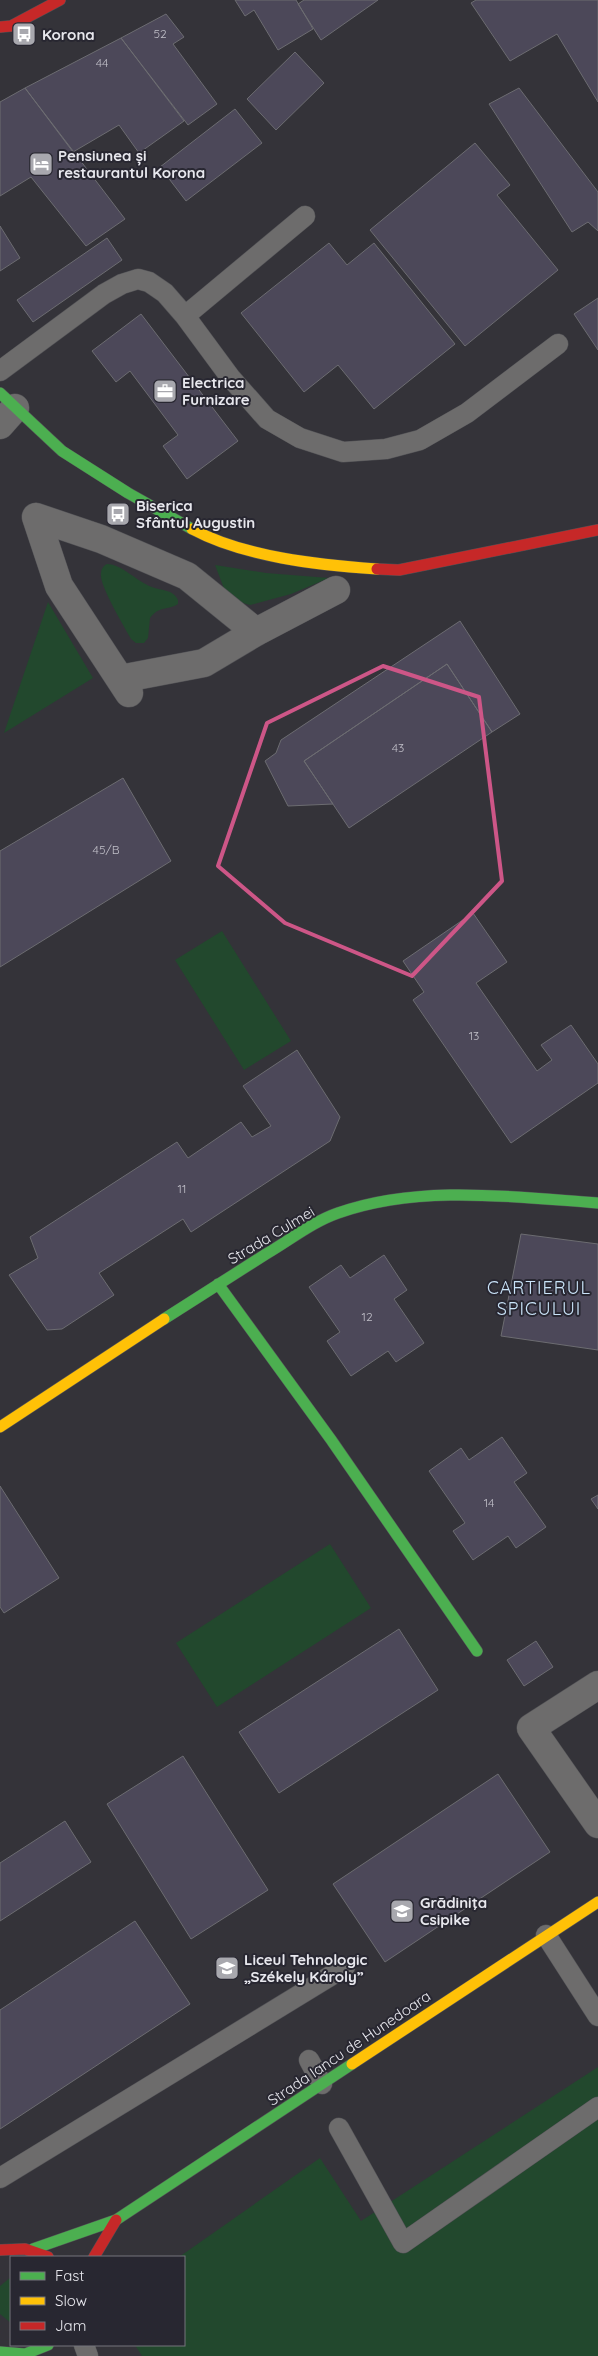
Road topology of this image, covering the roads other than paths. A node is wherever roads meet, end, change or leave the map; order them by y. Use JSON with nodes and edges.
{"nodes":[{"id":1,"x":60,"y":0,"type":"edge"},
{"id":2,"x":5,"y":27,"type":"edge"},
{"id":3,"x":0,"y":39,"type":"edge"},
{"id":4,"x":305,"y":216,"type":"dead end"},
{"id":5,"x":185,"y":316,"type":"junction"},
{"id":6,"x":558,"y":344,"type":"dead end"},
{"id":7,"x":0,"y":371,"type":"edge"},
{"id":8,"x":5,"y":409,"type":"edge"},
{"id":9,"x":598,"y":530,"type":"edge"},
{"id":10,"x":336,"y":590,"type":"dead end"},
{"id":11,"x":256,"y":632,"type":"junction"},
{"id":12,"x":598,"y":1203,"type":"edge"},
{"id":13,"x":218,"y":1284,"type":"junction"},
{"id":14,"x":0,"y":1427,"type":"edge"},
{"id":15,"x":477,"y":1651,"type":"dead end"},
{"id":16,"x":598,"y":1685,"type":"edge"},
{"id":17,"x":598,"y":1824,"type":"edge"},
{"id":18,"x":598,"y":1902,"type":"edge"},
{"id":19,"x":546,"y":1935,"type":"junction"},
{"id":20,"x":345,"y":1966,"type":"dead end"},
{"id":21,"x":598,"y":2016,"type":"edge"},
{"id":22,"x":308,"y":2060,"type":"dead end"},
{"id":23,"x":322,"y":2084,"type":"junction"},
{"id":24,"x":598,"y":2107,"type":"edge"},
{"id":25,"x":339,"y":2128,"type":"dead end"},
{"id":26,"x":0,"y":2178,"type":"edge"},
{"id":27,"x":116,"y":2220,"type":"junction"},
{"id":28,"x":33,"y":2249,"type":"junction"},
{"id":29,"x":0,"y":2250,"type":"edge"},
{"id":30,"x":46,"y":2256,"type":"edge"},
{"id":31,"x":95,"y":2256,"type":"edge"},
{"id":32,"x":42,"y":2351,"type":"edge"},
{"id":33,"x":0,"y":2352,"type":"edge"}],
"edges":[{"from":1,"to":2,"type":"street"},
{"from":2,"to":3,"type":"street"},
{"from":4,"to":5,"type":"lane"},
{"from":5,"to":6,"type":"lane"},
{"from":5,"to":7,"type":"lane"},
{"from":8,"to":9,"type":"street"},
{"from":10,"to":11,"type":"street"},
{"from":11,"to":11,"type":"street"},
{"from":12,"to":13,"type":"street","name":"Strada Culmei"},
{"from":13,"to":14,"type":"street","name":"Strada Culmei"},
{"from":13,"to":15,"type":"street"},
{"from":16,"to":17,"type":"street"},
{"from":18,"to":19,"type":"street","name":"Strada Iancu de Hunedoara"},
{"from":19,"to":21,"type":"lane"},
{"from":19,"to":23,"type":"street","name":"Strada Iancu de Hunedoara"},
{"from":20,"to":26,"type":"lane"},
{"from":22,"to":23,"type":"lane"},
{"from":23,"to":27,"type":"street","name":"Strada Iancu de Hunedoara"},
{"from":24,"to":25,"type":"lane"},
{"from":27,"to":28,"type":"street","name":"Strada Iancu de Hunedoara"},
{"from":27,"to":31,"type":"street","name":"Strada Iancu de Hunedoara"},
{"from":28,"to":29,"type":"street"},
{"from":28,"to":30,"type":"street"},
{"from":32,"to":33,"type":"street"}]}
